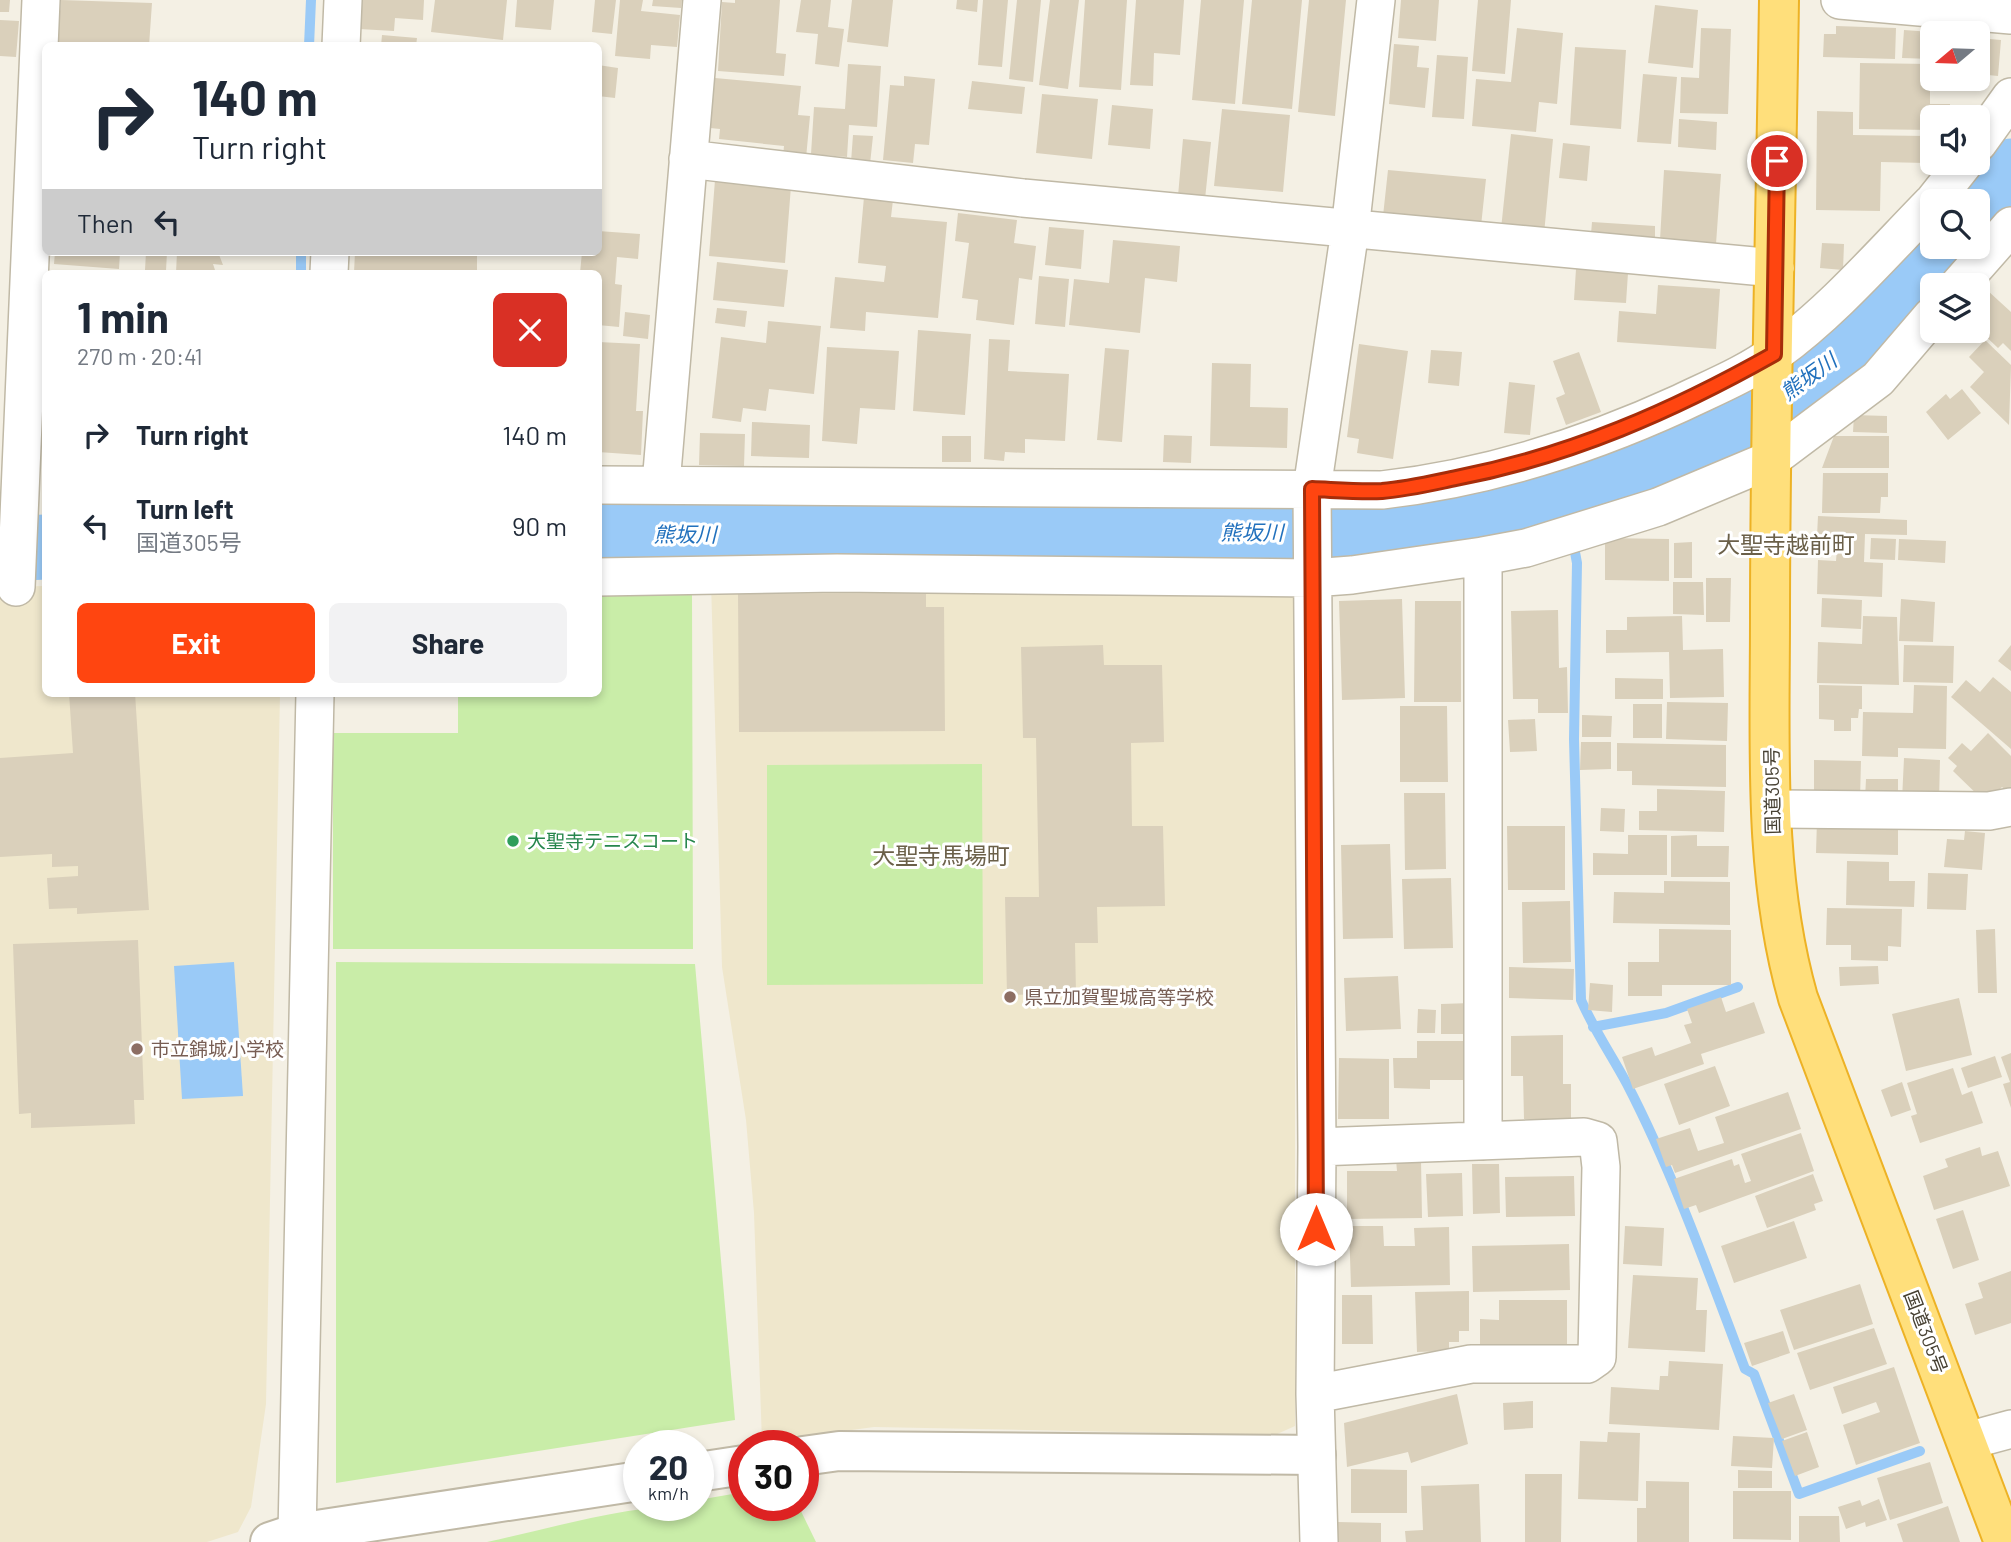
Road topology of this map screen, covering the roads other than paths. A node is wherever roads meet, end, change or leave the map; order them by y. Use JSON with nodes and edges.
{"nodes":[{"id":1,"x":40,"y":0,"type":"edge"},
{"id":2,"x":343,"y":0,"type":"edge"},
{"id":3,"x":702,"y":0,"type":"edge"},
{"id":4,"x":1376,"y":0,"type":"edge"},
{"id":5,"x":1779,"y":0,"type":"edge"},
{"id":6,"x":1840,"y":0,"type":"edge"},
{"id":7,"x":2011,"y":15,"type":"edge"},
{"id":8,"x":341,"y":42,"type":"edge"},
{"id":9,"x":2011,"y":97,"type":"edge"},
{"id":10,"x":1990,"y":126,"type":"edge"},
{"id":11,"x":688,"y":159,"type":"junction"},
{"id":12,"x":1954,"y":175,"type":"edge"},
{"id":13,"x":1943,"y":189,"type":"edge"},
{"id":14,"x":1920,"y":215,"type":"edge"},
{"id":15,"x":2011,"y":226,"type":"edge"},
{"id":16,"x":1350,"y":230,"type":"junction"},
{"id":17,"x":1775,"y":268,"type":"junction"},
{"id":18,"x":1970,"y":273,"type":"edge"},
{"id":19,"x":1920,"y":331,"type":"edge"},
{"id":20,"x":1773,"y":366,"type":"junction"},
{"id":21,"x":1771,"y":451,"type":"junction"},
{"id":22,"x":661,"y":484,"type":"junction"},
{"id":23,"x":602,"y":485,"type":"edge"},
{"id":24,"x":22,"y":490,"type":"edge"},
{"id":25,"x":1312,"y":499,"type":"junction"},
{"id":26,"x":1483,"y":556,"type":"junction"},
{"id":27,"x":1312,"y":574,"type":"junction"},
{"id":28,"x":602,"y":577,"type":"edge"},
{"id":29,"x":16,"y":587,"type":"dead end"},
{"id":30,"x":315,"y":697,"type":"edge"},
{"id":31,"x":2011,"y":807,"type":"edge"},
{"id":32,"x":1772,"y":808,"type":"junction"},
{"id":33,"x":1483,"y":1141,"type":"junction"},
{"id":34,"x":1317,"y":1147,"type":"junction"},
{"id":35,"x":1315,"y":1394,"type":"junction"},
{"id":36,"x":2011,"y":1429,"type":"edge"},
{"id":37,"x":1967,"y":1441,"type":"junction"},
{"id":38,"x":819,"y":1454,"type":"edge"},
{"id":39,"x":1316,"y":1455,"type":"junction"},
{"id":40,"x":623,"y":1484,"type":"edge"},
{"id":41,"x":283,"y":1537,"type":"edge"},
{"id":42,"x":1319,"y":1542,"type":"edge"},
{"id":43,"x":2004,"y":1542,"type":"edge"}],
"edges":[{"from":1,"to":24,"type":"street"},
{"from":2,"to":8,"type":"street"},
{"from":3,"to":11,"type":"street"},
{"from":4,"to":16,"type":"street"},
{"from":5,"to":17,"type":"highway","name":"国道305号"},
{"from":6,"to":7,"type":"street"},
{"from":9,"to":10,"type":"street"},
{"from":11,"to":16,"type":"street"},
{"from":11,"to":22,"type":"street"},
{"from":12,"to":13,"type":"street"},
{"from":14,"to":20,"type":"street"},
{"from":15,"to":18,"type":"street"},
{"from":16,"to":17,"type":"street"},
{"from":16,"to":25,"type":"street"},
{"from":17,"to":20,"type":"highway","name":"国道305号"},
{"from":19,"to":21,"type":"street"},
{"from":20,"to":21,"type":"highway","name":"国道305号"},
{"from":20,"to":25,"type":"street"},
{"from":21,"to":26,"type":"street"},
{"from":21,"to":32,"type":"highway","name":"国道305号"},
{"from":22,"to":23,"type":"street"},
{"from":22,"to":25,"type":"street"},
{"from":24,"to":29,"type":"street"},
{"from":25,"to":27,"type":"street"},
{"from":26,"to":27,"type":"street"},
{"from":26,"to":33,"type":"street"},
{"from":27,"to":28,"type":"street"},
{"from":27,"to":34,"type":"street"},
{"from":30,"to":41,"type":"street"},
{"from":31,"to":32,"type":"street"},
{"from":32,"to":37,"type":"highway","name":"国道305号"},
{"from":33,"to":34,"type":"street"},
{"from":33,"to":35,"type":"street"},
{"from":34,"to":35,"type":"street"},
{"from":35,"to":39,"type":"street"},
{"from":36,"to":37,"type":"street"},
{"from":37,"to":43,"type":"highway","name":"国道305号"},
{"from":38,"to":39,"type":"street"},
{"from":39,"to":42,"type":"street"},
{"from":40,"to":41,"type":"street"}]}
